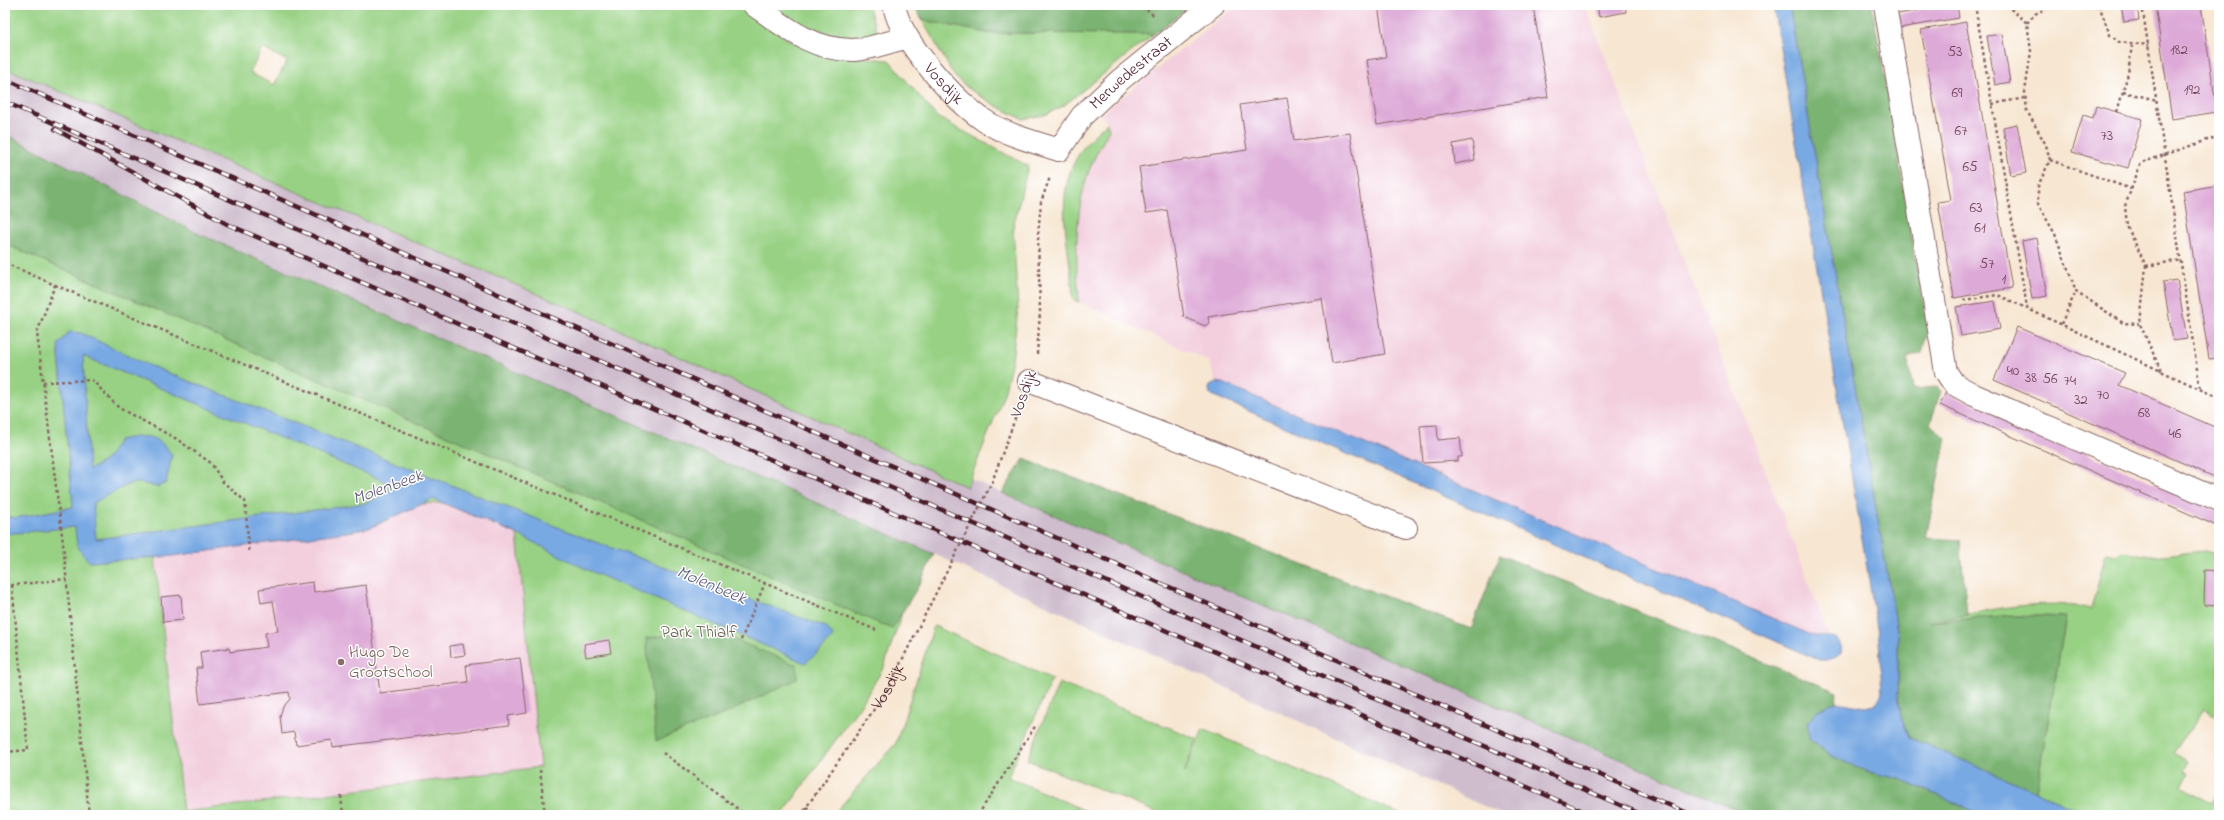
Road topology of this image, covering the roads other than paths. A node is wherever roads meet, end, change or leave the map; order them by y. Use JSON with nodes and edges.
{"nodes":[{"id":1,"x":754,"y":5,"type":"edge"},
{"id":2,"x":894,"y":5,"type":"edge"},
{"id":3,"x":1213,"y":5,"type":"edge"},
{"id":4,"x":1885,"y":5,"type":"edge"},
{"id":5,"x":906,"y":38,"type":"junction"},
{"id":6,"x":1059,"y":150,"type":"joint"},
{"id":7,"x":1029,"y":381,"type":"road end"},
{"id":8,"x":2219,"y":500,"type":"edge"},
{"id":9,"x":1406,"y":528,"type":"dead end"}],
"edges":[{"from":1,"to":5,"type":"street"},
{"from":2,"to":5,"type":"street","name":"Vosdijk"},
{"from":3,"to":6,"type":"street","name":"Merwedestraat"},
{"from":4,"to":8,"type":"street"},
{"from":5,"to":6,"type":"street","name":"Vosdijk"},
{"from":7,"to":9,"type":"street"}]}
